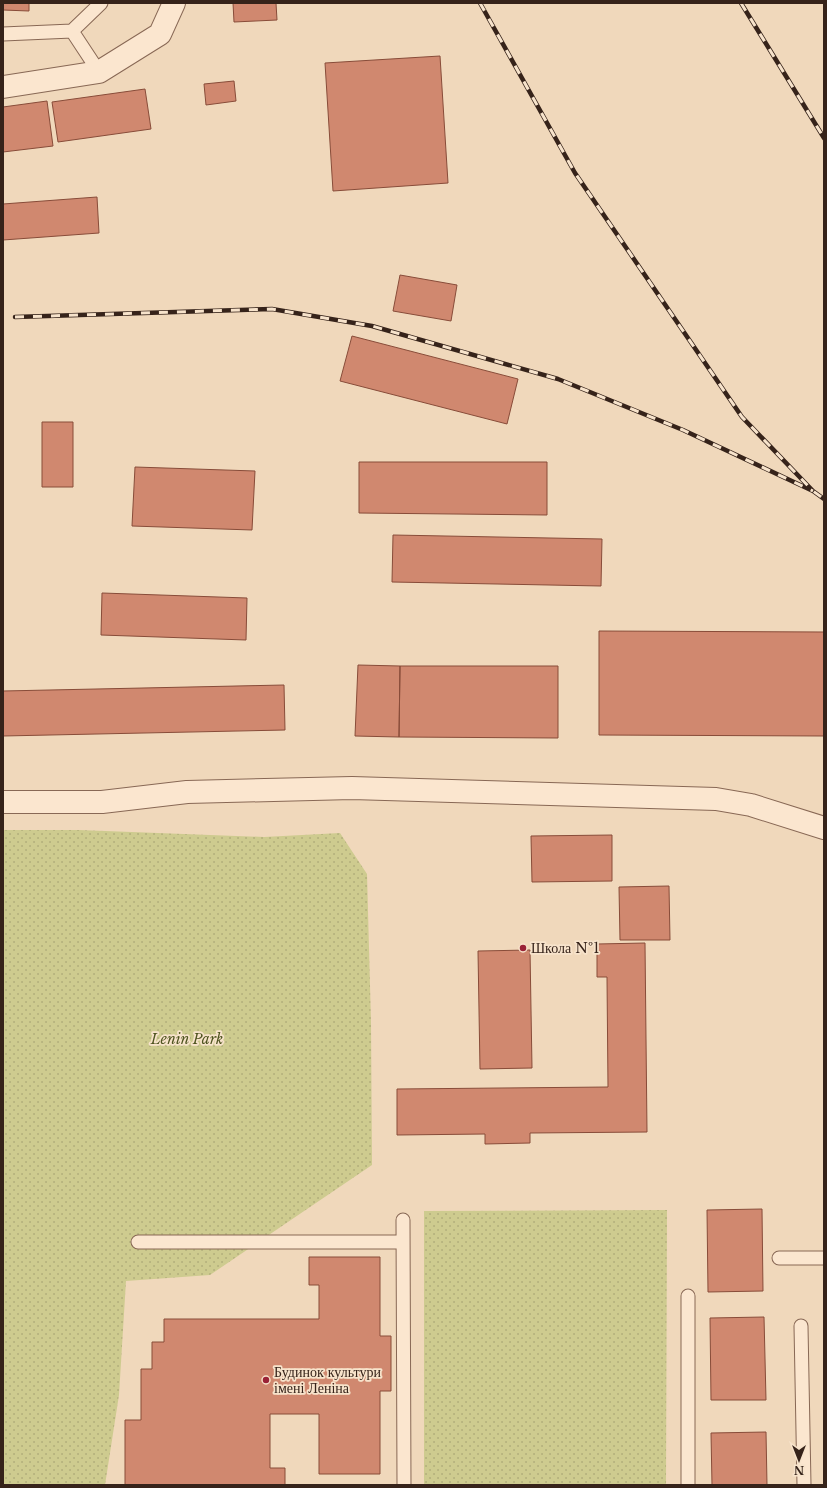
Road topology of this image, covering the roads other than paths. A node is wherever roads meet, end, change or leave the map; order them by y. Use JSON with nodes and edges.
{"nodes":[{"id":1,"x":101,"y":3,"type":"edge"},
{"id":2,"x":174,"y":3,"type":"edge"},
{"id":3,"x":72,"y":31,"type":"junction"},
{"id":4,"x":3,"y":34,"type":"edge"},
{"id":5,"x":99,"y":72,"type":"junction"},
{"id":6,"x":3,"y":87,"type":"edge"},
{"id":7,"x":3,"y":802,"type":"edge"},
{"id":8,"x":824,"y":828,"type":"edge"},
{"id":9,"x":403,"y":1220,"type":"dead end"},
{"id":10,"x":138,"y":1242,"type":"dead end"},
{"id":11,"x":403,"y":1242,"type":"junction"},
{"id":12,"x":779,"y":1258,"type":"dead end"},
{"id":13,"x":824,"y":1258,"type":"edge"},
{"id":14,"x":688,"y":1296,"type":"dead end"},
{"id":15,"x":801,"y":1326,"type":"dead end"},
{"id":16,"x":404,"y":1485,"type":"edge"},
{"id":17,"x":688,"y":1485,"type":"edge"},
{"id":18,"x":804,"y":1485,"type":"edge"}],
"edges":[{"from":1,"to":3,"type":"lane"},
{"from":2,"to":5,"type":"street"},
{"from":3,"to":4,"type":"lane"},
{"from":3,"to":5,"type":"lane"},
{"from":5,"to":6,"type":"street"},
{"from":7,"to":8,"type":"street"},
{"from":9,"to":11,"type":"lane"},
{"from":10,"to":11,"type":"lane"},
{"from":11,"to":16,"type":"lane"},
{"from":12,"to":13,"type":"lane"},
{"from":14,"to":17,"type":"lane"},
{"from":15,"to":18,"type":"lane"}]}
